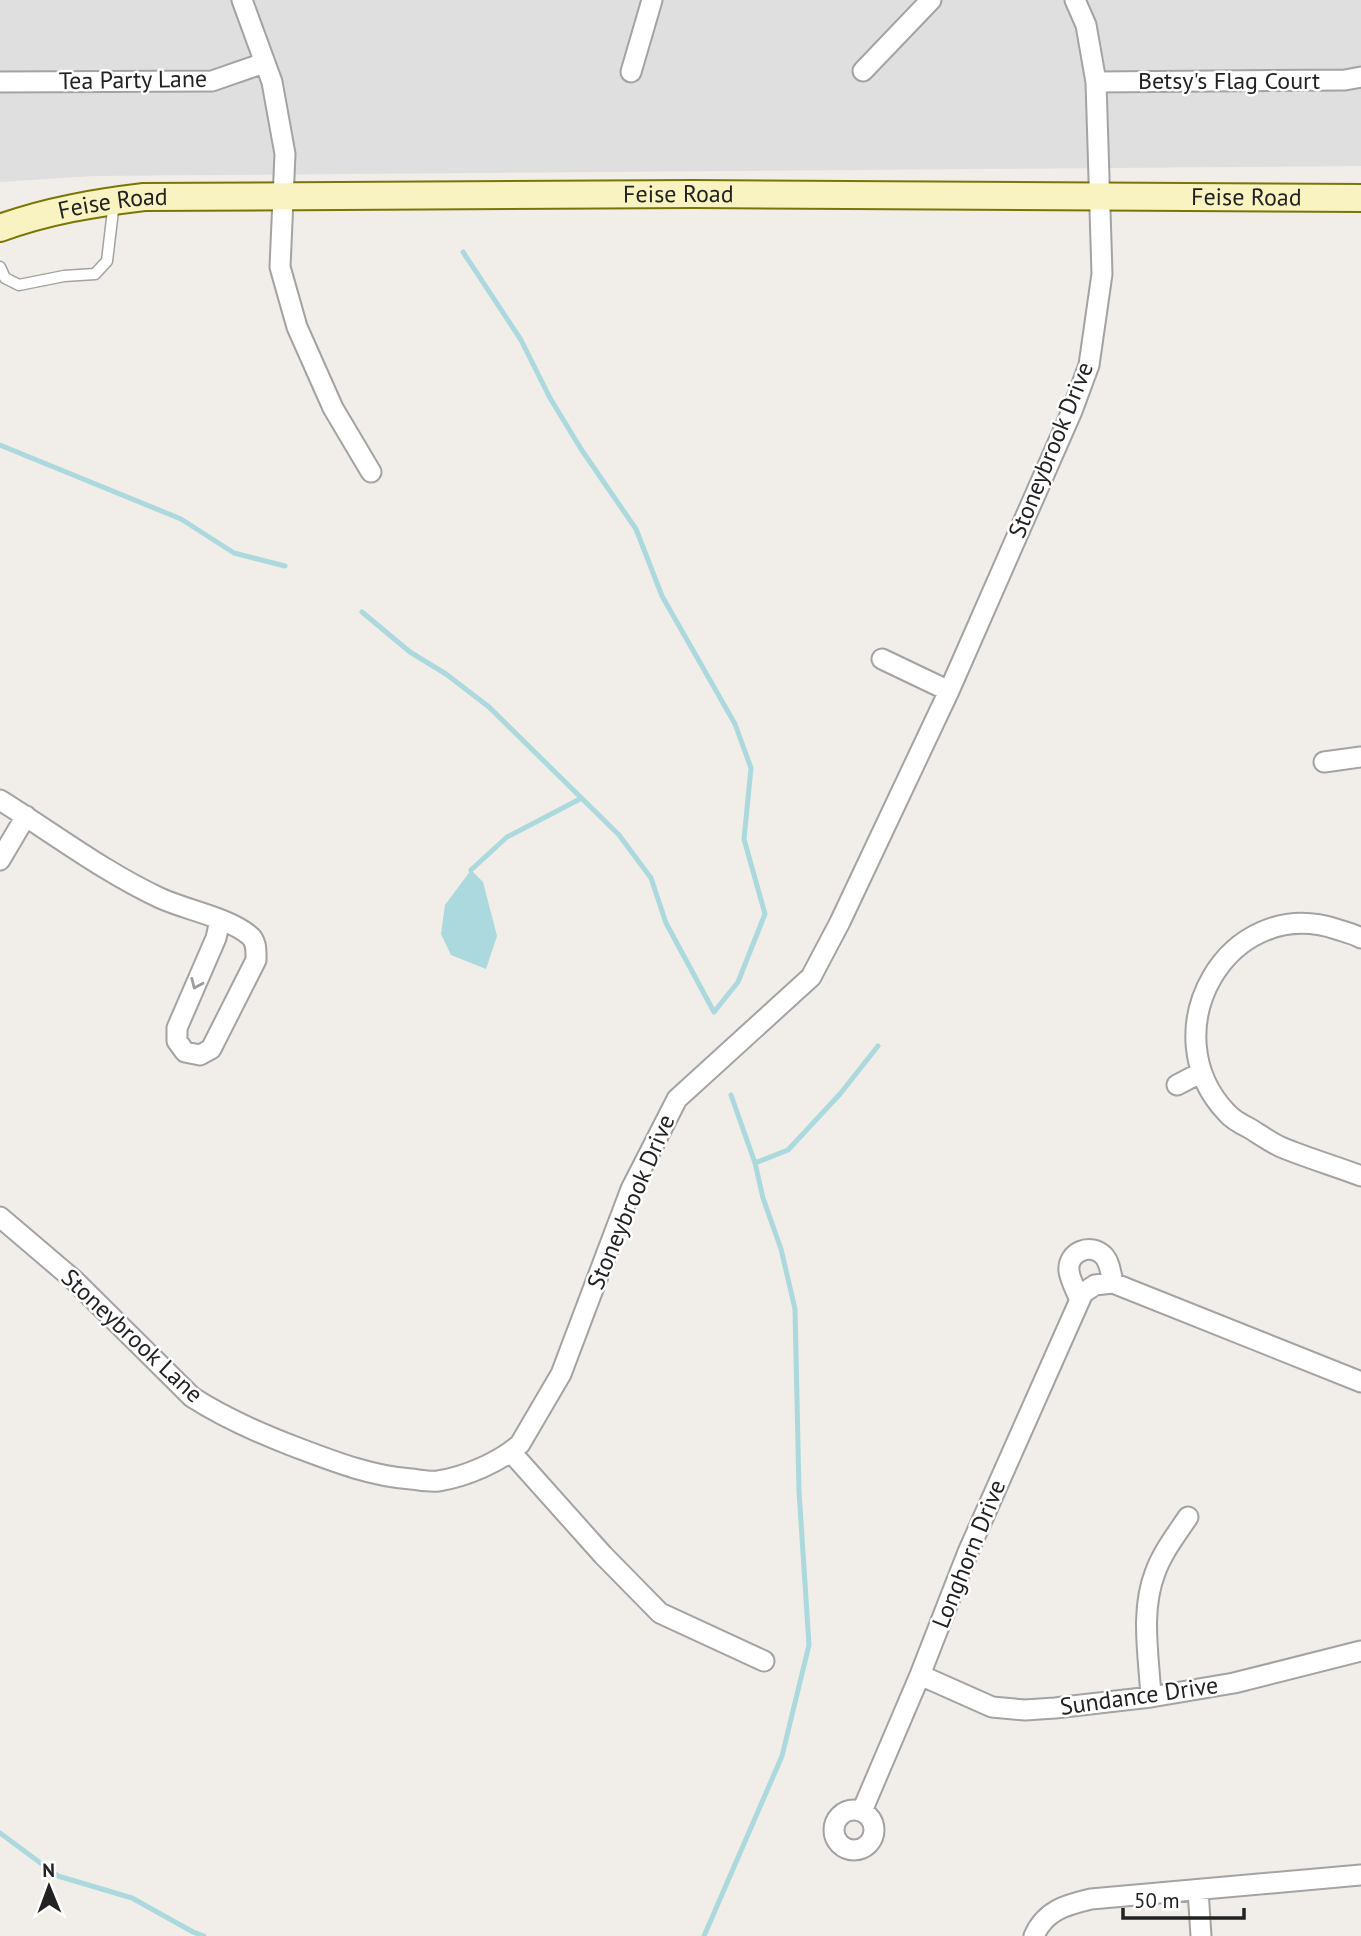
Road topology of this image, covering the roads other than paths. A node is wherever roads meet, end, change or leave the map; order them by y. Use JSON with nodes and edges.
{"nodes":[{"id":1,"x":242,"y":0,"type":"edge"},
{"id":2,"x":652,"y":0,"type":"edge"},
{"id":3,"x":931,"y":0,"type":"edge"},
{"id":4,"x":1075,"y":0,"type":"edge"},
{"id":5,"x":264,"y":63,"type":"junction"},
{"id":6,"x":863,"y":71,"type":"dead end"},
{"id":7,"x":631,"y":72,"type":"dead end"},
{"id":8,"x":1361,"y":76,"type":"edge"},
{"id":9,"x":0,"y":82,"type":"edge"},
{"id":10,"x":1096,"y":82,"type":"junction"},
{"id":11,"x":1100,"y":195,"type":"junction"},
{"id":12,"x":284,"y":196,"type":"junction"},
{"id":13,"x":1361,"y":198,"type":"edge"},
{"id":14,"x":114,"y":200,"type":"junction"},
{"id":15,"x":0,"y":228,"type":"edge"},
{"id":16,"x":0,"y":267,"type":"edge"},
{"id":17,"x":371,"y":472,"type":"dead end"},
{"id":18,"x":882,"y":659,"type":"dead end"},
{"id":19,"x":949,"y":691,"type":"junction"},
{"id":20,"x":1361,"y":757,"type":"edge"},
{"id":21,"x":1324,"y":762,"type":"dead end"},
{"id":22,"x":0,"y":800,"type":"edge"},
{"id":23,"x":26,"y":816,"type":"junction"},
{"id":24,"x":0,"y":860,"type":"edge"},
{"id":25,"x":220,"y":920,"type":"junction"},
{"id":26,"x":1361,"y":938,"type":"edge"},
{"id":27,"x":1200,"y":1073,"type":"junction"},
{"id":28,"x":1177,"y":1084,"type":"dead end"},
{"id":29,"x":1361,"y":1176,"type":"edge"},
{"id":30,"x":0,"y":1217,"type":"edge"},
{"id":31,"x":1113,"y":1283,"type":"junction"},
{"id":32,"x":1079,"y":1298,"type":"junction"},
{"id":33,"x":1361,"y":1382,"type":"edge"},
{"id":34,"x":511,"y":1452,"type":"junction"},
{"id":35,"x":437,"y":1481,"type":"joint"},
{"id":36,"x":1188,"y":1517,"type":"dead end"},
{"id":37,"x":1361,"y":1651,"type":"edge"},
{"id":38,"x":764,"y":1661,"type":"dead end"},
{"id":39,"x":920,"y":1675,"type":"junction"},
{"id":40,"x":1151,"y":1697,"type":"junction"},
{"id":41,"x":862,"y":1811,"type":"dead end"},
{"id":42,"x":1361,"y":1875,"type":"edge"},
{"id":43,"x":1198,"y":1889,"type":"junction"},
{"id":44,"x":1034,"y":1936,"type":"edge"},
{"id":45,"x":1201,"y":1936,"type":"edge"}],
"edges":[{"from":1,"to":5,"type":"street"},
{"from":2,"to":7,"type":"street"},
{"from":3,"to":6,"type":"street"},
{"from":4,"to":10,"type":"street","name":"Stoneybrook Drive"},
{"from":5,"to":9,"type":"street","name":"Tea Party Lane"},
{"from":5,"to":12,"type":"street"},
{"from":8,"to":10,"type":"street","name":"Betsy's Flag Court"},
{"from":10,"to":11,"type":"street","name":"Stoneybrook Drive"},
{"from":11,"to":12,"type":"main road","name":"Feise Road"},
{"from":11,"to":13,"type":"main road","name":"Feise Road"},
{"from":11,"to":19,"type":"street","name":"Stoneybrook Drive"},
{"from":12,"to":14,"type":"main road","name":"Feise Road"},
{"from":12,"to":17,"type":"street"},
{"from":14,"to":15,"type":"main road","name":"Feise Road"},
{"from":14,"to":16,"type":"lane"},
{"from":18,"to":19,"type":"street"},
{"from":19,"to":34,"type":"street","name":"Stoneybrook Drive"},
{"from":20,"to":21,"type":"street"},
{"from":22,"to":23,"type":"street"},
{"from":23,"to":24,"type":"street"},
{"from":23,"to":25,"type":"street"},
{"from":25,"to":25,"type":"street","one_way":true},
{"from":26,"to":27,"type":"street"},
{"from":27,"to":28,"type":"street"},
{"from":27,"to":29,"type":"street"},
{"from":30,"to":35,"type":"street","name":"Stoneybrook Lane"},
{"from":31,"to":32,"type":"street"},
{"from":31,"to":32,"type":"street"},
{"from":31,"to":33,"type":"street"},
{"from":32,"to":39,"type":"street","name":"Longhorn Drive"},
{"from":34,"to":35,"type":"street","name":"Stoneybrook Drive"},
{"from":34,"to":38,"type":"street"},
{"from":36,"to":40,"type":"street"},
{"from":37,"to":40,"type":"street","name":"Sundance Drive"},
{"from":39,"to":40,"type":"street","name":"Sundance Drive"},
{"from":39,"to":41,"type":"street","name":"Longhorn Drive"},
{"from":42,"to":43,"type":"street"},
{"from":43,"to":44,"type":"street"},
{"from":43,"to":45,"type":"street"}]}
